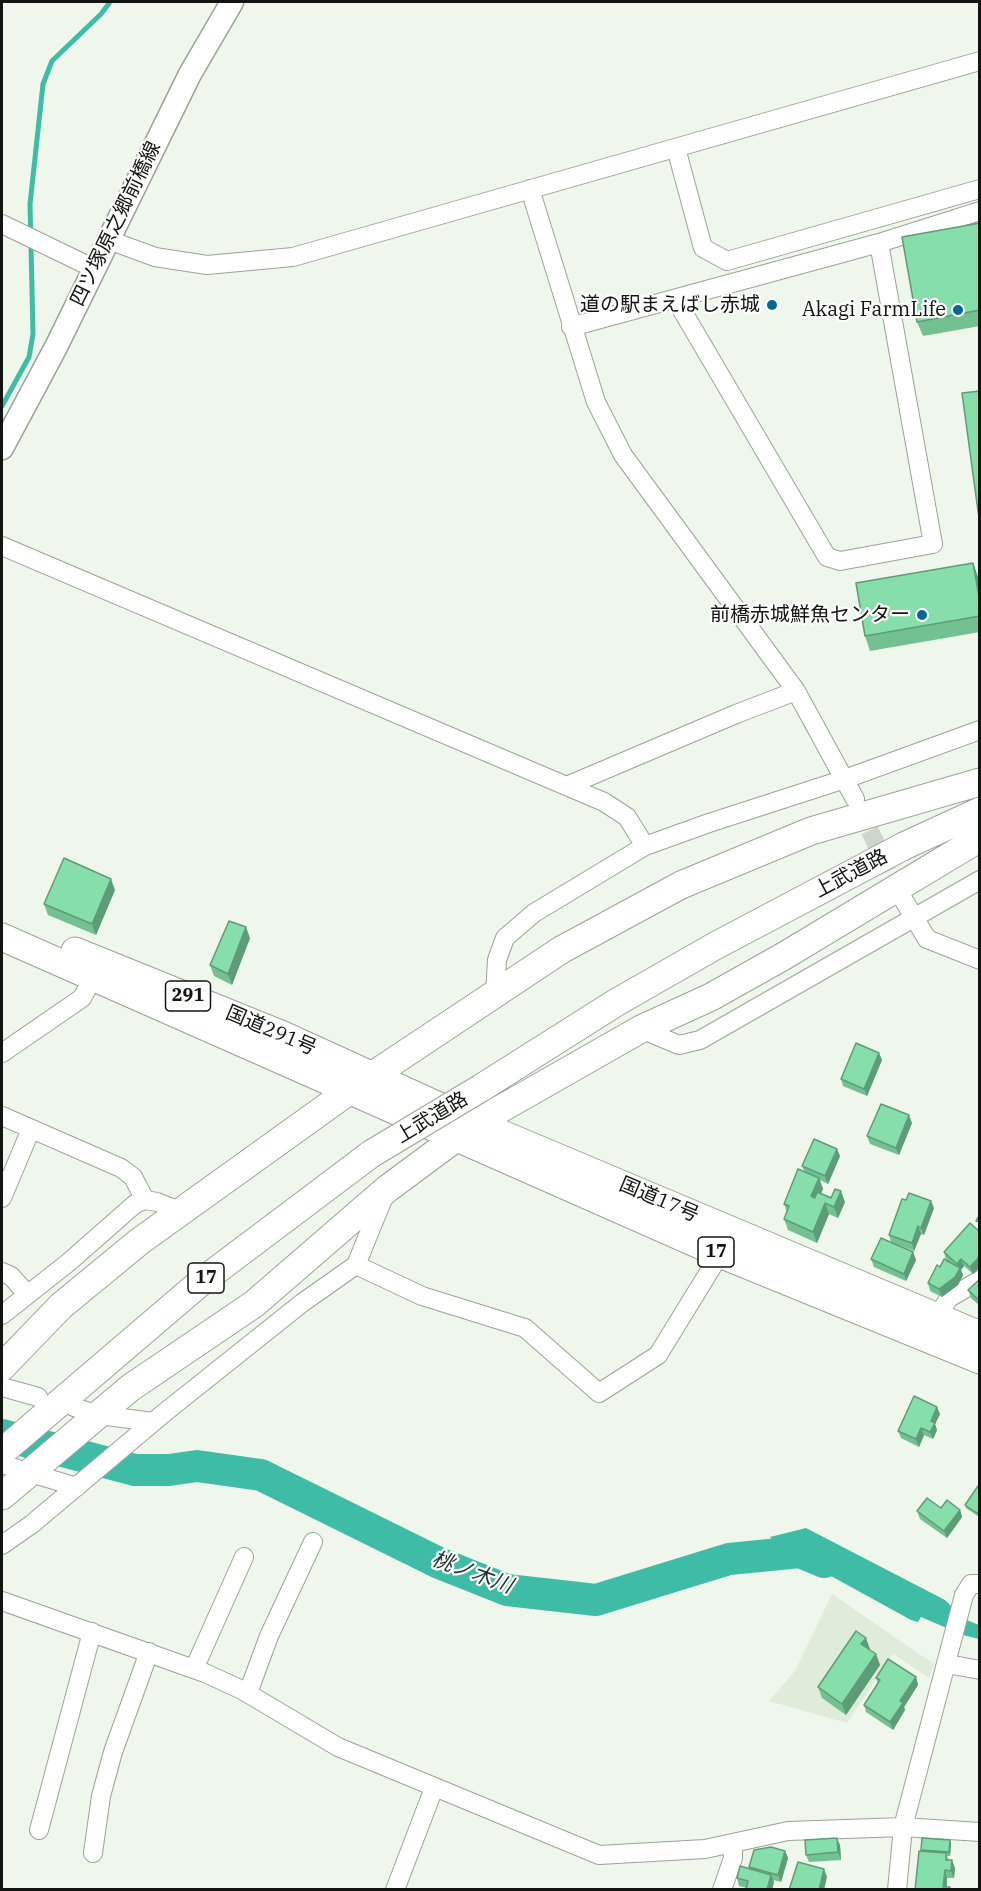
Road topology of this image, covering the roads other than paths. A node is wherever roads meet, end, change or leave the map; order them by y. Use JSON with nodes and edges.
{"nodes":[{"id":1,"x":232,"y":2,"type":"edge"},
{"id":2,"x":980,"y":61,"type":"edge"},
{"id":3,"x":676,"y":148,"type":"junction"},
{"id":4,"x":530,"y":189,"type":"junction"},
{"id":5,"x":980,"y":189,"type":"edge"},
{"id":6,"x":980,"y":211,"type":"edge"},
{"id":7,"x":980,"y":222,"type":"edge"},
{"id":8,"x":7,"y":226,"type":"edge"},
{"id":9,"x":109,"y":240,"type":"junction"},
{"id":10,"x":883,"y":242,"type":"junction"},
{"id":11,"x":95,"y":269,"type":"junction"},
{"id":12,"x":676,"y":300,"type":"junction"},
{"id":13,"x":572,"y":327,"type":"junction"},
{"id":14,"x":2,"y":448,"type":"edge"},
{"id":15,"x":2,"y":546,"type":"edge"},
{"id":16,"x":796,"y":691,"type":"junction"},
{"id":17,"x":980,"y":730,"type":"edge"},
{"id":18,"x":845,"y":780,"type":"junction"},
{"id":19,"x":980,"y":782,"type":"edge"},
{"id":20,"x":569,"y":785,"type":"junction"},
{"id":21,"x":855,"y":799,"type":"tunnel mouth"},
{"id":22,"x":980,"y":811,"type":"edge"},
{"id":23,"x":980,"y":817,"type":"edge"},
{"id":24,"x":980,"y":838,"type":"edge"},
{"id":25,"x":645,"y":846,"type":"junction"},
{"id":26,"x":904,"y":846,"type":"junction"},
{"id":27,"x":980,"y":880,"type":"edge"},
{"id":28,"x":903,"y":899,"type":"tunnel mouth"},
{"id":29,"x":913,"y":919,"type":"junction"},
{"id":30,"x":2,"y":921,"type":"edge"},
{"id":31,"x":2,"y":937,"type":"edge"},
{"id":32,"x":980,"y":960,"type":"edge"},
{"id":33,"x":93,"y":978,"type":"junction"},
{"id":34,"x":495,"y":994,"type":"junction"},
{"id":35,"x":641,"y":1029,"type":"junction"},
{"id":36,"x":2,"y":1053,"type":"edge"},
{"id":37,"x":373,"y":1076,"type":"junction"},
{"id":38,"x":349,"y":1091,"type":"junction"},
{"id":39,"x":2,"y":1116,"type":"edge"},
{"id":40,"x":31,"y":1129,"type":"junction"},
{"id":41,"x":466,"y":1130,"type":"junction"},
{"id":42,"x":387,"y":1189,"type":"junction"},
{"id":43,"x":2,"y":1198,"type":"edge"},
{"id":44,"x":145,"y":1200,"type":"junction"},
{"id":45,"x":182,"y":1212,"type":"junction"},
{"id":46,"x":720,"y":1254,"type":"junction"},
{"id":47,"x":356,"y":1265,"type":"junction"},
{"id":48,"x":2,"y":1272,"type":"edge"},
{"id":49,"x":980,"y":1280,"type":"edge"},
{"id":50,"x":27,"y":1294,"type":"junction"},
{"id":51,"x":2,"y":1315,"type":"edge"},
{"id":52,"x":937,"y":1317,"type":"junction"},
{"id":53,"x":980,"y":1335,"type":"edge"},
{"id":54,"x":980,"y":1360,"type":"edge"},
{"id":55,"x":2,"y":1367,"type":"edge"},
{"id":56,"x":2,"y":1387,"type":"edge"},
{"id":57,"x":75,"y":1411,"type":"junction"},
{"id":58,"x":147,"y":1428,"type":"junction"},
{"id":59,"x":19,"y":1466,"type":"edge"},
{"id":60,"x":82,"y":1483,"type":"junction"},
{"id":61,"x":2,"y":1496,"type":"edge"},
{"id":62,"x":313,"y":1542,"type":"dead end"},
{"id":63,"x":2,"y":1545,"type":"edge"},
{"id":64,"x":244,"y":1557,"type":"dead end"},
{"id":65,"x":980,"y":1584,"type":"edge"},
{"id":66,"x":2,"y":1602,"type":"edge"},
{"id":67,"x":92,"y":1632,"type":"junction"},
{"id":68,"x":149,"y":1652,"type":"junction"},
{"id":69,"x":947,"y":1664,"type":"junction"},
{"id":70,"x":194,"y":1669,"type":"junction"},
{"id":71,"x":980,"y":1670,"type":"edge"},
{"id":72,"x":248,"y":1693,"type":"junction"},
{"id":73,"x":434,"y":1788,"type":"junction"},
{"id":74,"x":903,"y":1827,"type":"junction"},
{"id":75,"x":39,"y":1830,"type":"dead end"},
{"id":76,"x":980,"y":1832,"type":"edge"},
{"id":77,"x":733,"y":1843,"type":"junction"},
{"id":78,"x":93,"y":1853,"type":"dead end"},
{"id":79,"x":395,"y":1890,"type":"edge"},
{"id":80,"x":722,"y":1890,"type":"edge"},
{"id":81,"x":897,"y":1890,"type":"edge"}],
"edges":[{"from":1,"to":9,"type":"main road","name":"四ツ塚原之郷前橋線"},
{"from":2,"to":3,"type":"street"},
{"from":3,"to":4,"type":"street"},
{"from":3,"to":5,"type":"street"},
{"from":4,"to":9,"type":"street"},
{"from":4,"to":13,"type":"street"},
{"from":6,"to":10,"type":"street"},
{"from":7,"to":10,"type":"street"},
{"from":8,"to":11,"type":"street"},
{"from":9,"to":11,"type":"main road","name":"四ツ塚原之郷前橋線"},
{"from":10,"to":12,"type":"street"},
{"from":10,"to":12,"type":"street"},
{"from":11,"to":14,"type":"main road","name":"四ツ塚原之郷前橋線"},
{"from":12,"to":13,"type":"street"},
{"from":13,"to":16,"type":"street"},
{"from":15,"to":20,"type":"street"},
{"from":16,"to":18,"type":"street"},
{"from":16,"to":20,"type":"street"},
{"from":17,"to":18,"type":"street"},
{"from":18,"to":21,"type":"street"},
{"from":18,"to":25,"type":"street"},
{"from":19,"to":34,"type":"highway"},
{"from":20,"to":25,"type":"street"},
{"from":22,"to":26,"type":"highway","name":"上武道路","number":"17"},
{"from":23,"to":26,"type":"highway","name":"上武道路","number":"17"},
{"from":24,"to":35,"type":"highway"},
{"from":25,"to":34,"type":"street"},
{"from":26,"to":57,"type":"highway","name":"上武道路","number":"17","bridge":true},
{"from":27,"to":29,"type":"street"},
{"from":28,"to":29,"type":"street"},
{"from":29,"to":32,"type":"street"},
{"from":29,"to":35,"type":"street"},
{"from":30,"to":37,"type":"highway","name":"国道291号","number":"291"},
{"from":31,"to":33,"type":"highway","name":"国道291号","number":"291"},
{"from":33,"to":36,"type":"street"},
{"from":33,"to":38,"type":"highway","name":"国道291号","number":"291"},
{"from":34,"to":37,"type":"highway"},
{"from":35,"to":41,"type":"highway"},
{"from":37,"to":38,"type":"highway"},
{"from":37,"to":41,"type":"highway","name":"国道17号","number":"17"},
{"from":38,"to":41,"type":"highway","number":"17"},
{"from":38,"to":45,"type":"highway"},
{"from":39,"to":40,"type":"street"},
{"from":40,"to":43,"type":"street"},
{"from":40,"to":44,"type":"street"},
{"from":41,"to":42,"type":"highway"},
{"from":41,"to":46,"type":"highway","name":"国道17号","number":"17"},
{"from":41,"to":52,"type":"highway","name":"国道17号","number":"17"},
{"from":42,"to":47,"type":"street"},
{"from":42,"to":57,"type":"highway"},
{"from":44,"to":45,"type":"street"},
{"from":44,"to":50,"type":"street"},
{"from":45,"to":55,"type":"highway"},
{"from":46,"to":47,"type":"street"},
{"from":46,"to":54,"type":"highway","name":"国道17号","number":"17"},
{"from":47,"to":58,"type":"street"},
{"from":48,"to":50,"type":"street"},
{"from":49,"to":52,"type":"street"},
{"from":50,"to":51,"type":"street"},
{"from":52,"to":53,"type":"highway","name":"国道17号","number":"17"},
{"from":56,"to":57,"type":"street"},
{"from":57,"to":58,"type":"street"},
{"from":57,"to":59,"type":"highway"},
{"from":57,"to":59,"type":"highway","name":"上武道路","number":"17"},
{"from":58,"to":60,"type":"street"},
{"from":59,"to":60,"type":"street"},
{"from":59,"to":61,"type":"highway"},
{"from":60,"to":63,"type":"street"},
{"from":62,"to":72,"type":"street"},
{"from":64,"to":70,"type":"street"},
{"from":65,"to":69,"type":"street"},
{"from":66,"to":67,"type":"street"},
{"from":67,"to":68,"type":"street"},
{"from":67,"to":75,"type":"street"},
{"from":68,"to":70,"type":"street"},
{"from":68,"to":78,"type":"street"},
{"from":69,"to":71,"type":"street"},
{"from":69,"to":74,"type":"street"},
{"from":70,"to":72,"type":"street"},
{"from":72,"to":73,"type":"street"},
{"from":73,"to":77,"type":"street"},
{"from":73,"to":79,"type":"street"},
{"from":74,"to":76,"type":"street"},
{"from":74,"to":77,"type":"street"},
{"from":74,"to":81,"type":"street"},
{"from":77,"to":80,"type":"street"}]}
